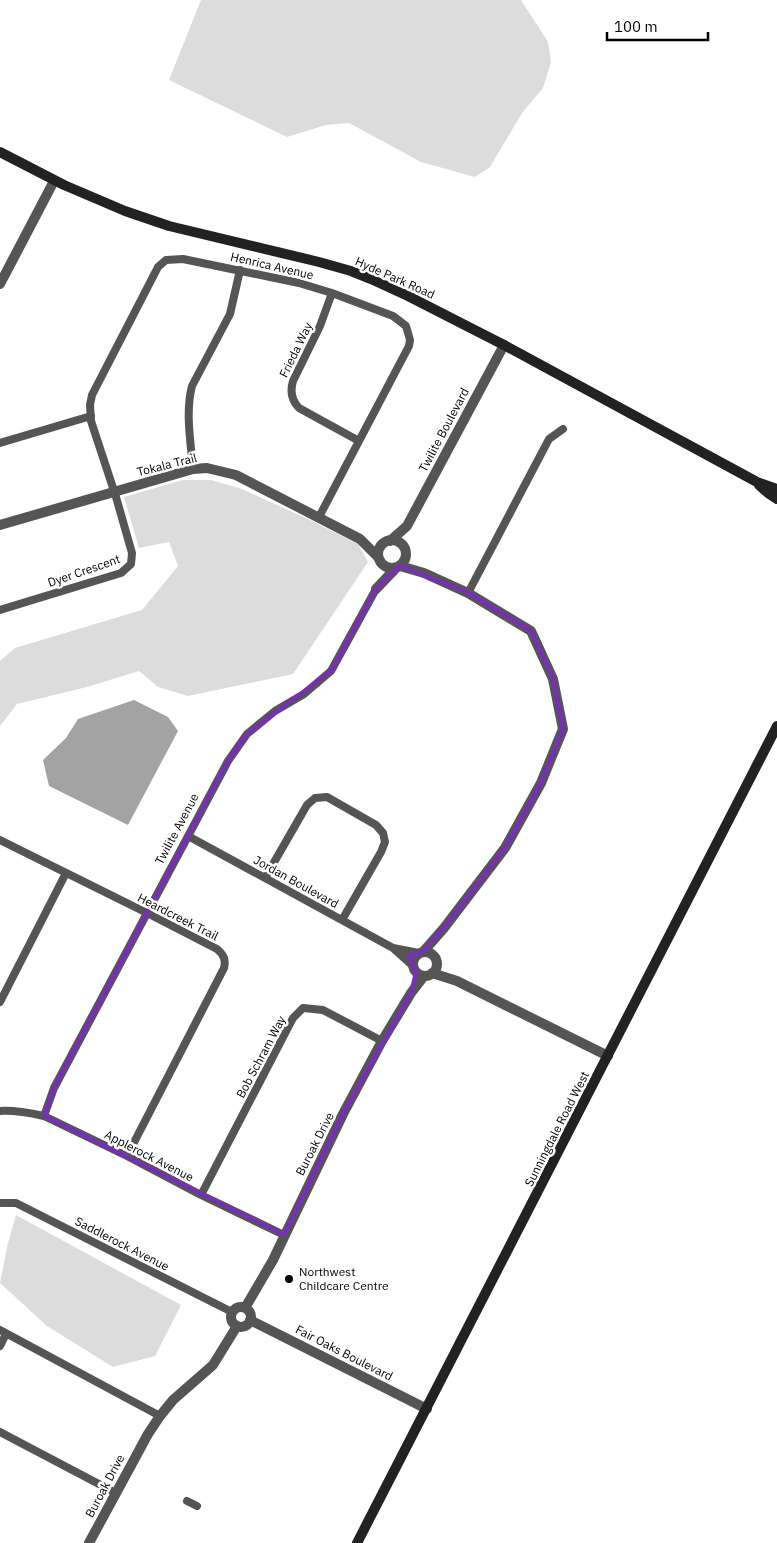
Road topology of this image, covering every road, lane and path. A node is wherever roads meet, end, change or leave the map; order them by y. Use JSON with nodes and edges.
{"nodes":[{"id":1,"x":0,"y":152,"type":"edge"},
{"id":2,"x":54,"y":181,"type":"junction"},
{"id":3,"x":240,"y":270,"type":"junction"},
{"id":4,"x":0,"y":284,"type":"edge"},
{"id":5,"x":332,"y":293,"type":"junction"},
{"id":6,"x":504,"y":345,"type":"junction"},
{"id":7,"x":91,"y":416,"type":"junction"},
{"id":8,"x":563,"y":429,"type":"dead end"},
{"id":9,"x":359,"y":440,"type":"junction"},
{"id":10,"x":0,"y":443,"type":"edge"},
{"id":11,"x":193,"y":470,"type":"junction"},
{"id":12,"x":757,"y":482,"type":"junction"},
{"id":13,"x":777,"y":489,"type":"edge"},
{"id":14,"x":115,"y":492,"type":"junction"},
{"id":15,"x":777,"y":498,"type":"edge"},
{"id":16,"x":319,"y":517,"type":"junction"},
{"id":17,"x":0,"y":525,"type":"edge"},
{"id":18,"x":407,"y":526,"type":"junction"},
{"id":19,"x":360,"y":539,"type":"junction"},
{"id":20,"x":388,"y":542,"type":"junction"},
{"id":21,"x":405,"y":552,"type":"junction"},
{"id":22,"x":379,"y":559,"type":"junction"},
{"id":23,"x":398,"y":567,"type":"junction"},
{"id":24,"x":424,"y":573,"type":"junction"},
{"id":25,"x":376,"y":589,"type":"junction"},
{"id":26,"x":468,"y":593,"type":"junction"},
{"id":27,"x":0,"y":610,"type":"edge"},
{"id":28,"x":777,"y":726,"type":"edge"},
{"id":29,"x":188,"y":836,"type":"junction"},
{"id":30,"x":0,"y":840,"type":"edge"},
{"id":31,"x":66,"y":872,"type":"junction"},
{"id":32,"x":265,"y":878,"type":"junction"},
{"id":33,"x":147,"y":913,"type":"junction"},
{"id":34,"x":342,"y":920,"type":"junction"},
{"id":35,"x":444,"y":928,"type":"junction"},
{"id":36,"x":393,"y":948,"type":"junction"},
{"id":37,"x":421,"y":952,"type":"junction"},
{"id":38,"x":436,"y":960,"type":"junction"},
{"id":39,"x":421,"y":972,"type":"junction"},
{"id":40,"x":456,"y":981,"type":"junction"},
{"id":41,"x":0,"y":1002,"type":"edge"},
{"id":42,"x":382,"y":1041,"type":"junction"},
{"id":43,"x":608,"y":1056,"type":"junction"},
{"id":44,"x":0,"y":1111,"type":"edge"},
{"id":45,"x":44,"y":1116,"type":"junction"},
{"id":46,"x":127,"y":1156,"type":"junction"},
{"id":47,"x":201,"y":1195,"type":"junction"},
{"id":48,"x":0,"y":1203,"type":"edge"},
{"id":49,"x":284,"y":1236,"type":"junction"},
{"id":50,"x":245,"y":1308,"type":"junction"},
{"id":51,"x":232,"y":1312,"type":"junction"},
{"id":52,"x":250,"y":1320,"type":"junction"},
{"id":53,"x":237,"y":1326,"type":"junction"},
{"id":54,"x":3,"y":1332,"type":"edge"},
{"id":55,"x":0,"y":1346,"type":"edge"},
{"id":56,"x":427,"y":1409,"type":"junction"},
{"id":57,"x":160,"y":1416,"type":"junction"},
{"id":58,"x":0,"y":1432,"type":"edge"},
{"id":59,"x":116,"y":1494,"type":"junction"},
{"id":60,"x":187,"y":1501,"type":"dead end"},
{"id":61,"x":197,"y":1506,"type":"dead end"},
{"id":62,"x":89,"y":1543,"type":"edge"},
{"id":63,"x":357,"y":1543,"type":"edge"}],
"edges":[{"from":1,"to":2,"type":"main road","name":"Hyde Park Road"},
{"from":2,"to":4,"type":"street"},
{"from":2,"to":6,"type":"main road","name":"Hyde Park Road"},
{"from":3,"to":5,"type":"street","name":"Henrica Avenue"},
{"from":3,"to":7,"type":"street","name":"Henrica Avenue"},
{"from":3,"to":11,"type":"street"},
{"from":5,"to":9,"type":"street","name":"Frieda Way"},
{"from":5,"to":9,"type":"street","name":"Henrica Avenue"},
{"from":6,"to":12,"type":"main road","name":"Hyde Park Road"},
{"from":6,"to":18,"type":"street","name":"Twilite Boulevard"},
{"from":7,"to":10,"type":"street"},
{"from":7,"to":14,"type":"street","name":"Henrica Avenue"},
{"from":8,"to":26,"type":"street"},
{"from":9,"to":16,"type":"street","name":"Henrica Avenue"},
{"from":11,"to":14,"type":"street","name":"Tokala Trail"},
{"from":11,"to":16,"type":"street","name":"Tokala Trail"},
{"from":12,"to":13,"type":"main road","name":"Hyde Park Road"},
{"from":12,"to":15,"type":"main road","name":"Hyde Park Road"},
{"from":14,"to":17,"type":"street","name":"Tokala Trail"},
{"from":14,"to":27,"type":"street","name":"Dyer Crescent"},
{"from":16,"to":19,"type":"street","name":"Tokala Trail"},
{"from":18,"to":20,"type":"street","name":"Twilite Boulevard"},
{"from":18,"to":21,"type":"street","name":"Twilite Boulevard"},
{"from":19,"to":20,"type":"street","name":"Tokala Trail"},
{"from":19,"to":22,"type":"street","name":"Tokala Trail"},
{"from":20,"to":21,"type":"street"},
{"from":20,"to":22,"type":"street"},
{"from":21,"to":23,"type":"street"},
{"from":21,"to":24,"type":"street"},
{"from":22,"to":23,"type":"street"},
{"from":22,"to":25,"type":"street","name":"Twilite Avenue"},
{"from":23,"to":24,"type":"street"},
{"from":23,"to":25,"type":"street","name":"Twilite Avenue"},
{"from":24,"to":26,"type":"street"},
{"from":25,"to":29,"type":"street","name":"Twilite Avenue"},
{"from":26,"to":35,"type":"street"},
{"from":28,"to":43,"type":"main road","name":"Sunningdale Road West"},
{"from":29,"to":32,"type":"street","name":"Jordan Boulevard"},
{"from":29,"to":33,"type":"street","name":"Twilite Avenue"},
{"from":30,"to":31,"type":"street","name":"Heardcreek Trail"},
{"from":31,"to":33,"type":"street","name":"Heardcreek Trail"},
{"from":31,"to":41,"type":"street"},
{"from":32,"to":34,"type":"street","name":"Jordan Boulevard"},
{"from":32,"to":34,"type":"street"},
{"from":33,"to":45,"type":"street","name":"Twilite Avenue"},
{"from":33,"to":46,"type":"street","name":"Heardcreek Trail"},
{"from":34,"to":36,"type":"street","name":"Jordan Boulevard"},
{"from":35,"to":37,"type":"street"},
{"from":35,"to":38,"type":"street"},
{"from":36,"to":37,"type":"street","name":"Jordan Boulevard"},
{"from":36,"to":39,"type":"street","name":"Jordan Boulevard"},
{"from":37,"to":38,"type":"street"},
{"from":37,"to":39,"type":"street"},
{"from":38,"to":39,"type":"street"},
{"from":38,"to":40,"type":"street"},
{"from":39,"to":40,"type":"street"},
{"from":39,"to":42,"type":"street","name":"Buroak Drive"},
{"from":40,"to":43,"type":"street"},
{"from":42,"to":47,"type":"street","name":"Bob Schram Way"},
{"from":42,"to":49,"type":"street","name":"Buroak Drive"},
{"from":43,"to":56,"type":"main road","name":"Sunningdale Road West"},
{"from":44,"to":45,"type":"street","name":"Applerock Avenue"},
{"from":45,"to":46,"type":"street","name":"Applerock Avenue"},
{"from":46,"to":47,"type":"street","name":"Applerock Avenue"},
{"from":47,"to":49,"type":"street","name":"Applerock Avenue"},
{"from":48,"to":51,"type":"street","name":"Saddlerock Avenue"},
{"from":49,"to":50,"type":"street","name":"Buroak Drive"},
{"from":50,"to":51,"type":"street"},
{"from":50,"to":52,"type":"street"},
{"from":51,"to":53,"type":"street"},
{"from":52,"to":53,"type":"street"},
{"from":52,"to":56,"type":"street","name":"Fair Oaks Boulevard"},
{"from":53,"to":57,"type":"street","name":"Buroak Drive"},
{"from":54,"to":55,"type":"street"},
{"from":54,"to":57,"type":"street"},
{"from":56,"to":63,"type":"main road","name":"Sunningdale Road West"},
{"from":57,"to":59,"type":"street","name":"Buroak Drive"},
{"from":58,"to":59,"type":"street"},
{"from":59,"to":62,"type":"street","name":"Buroak Drive"},
{"from":60,"to":61,"type":"street"}]}
